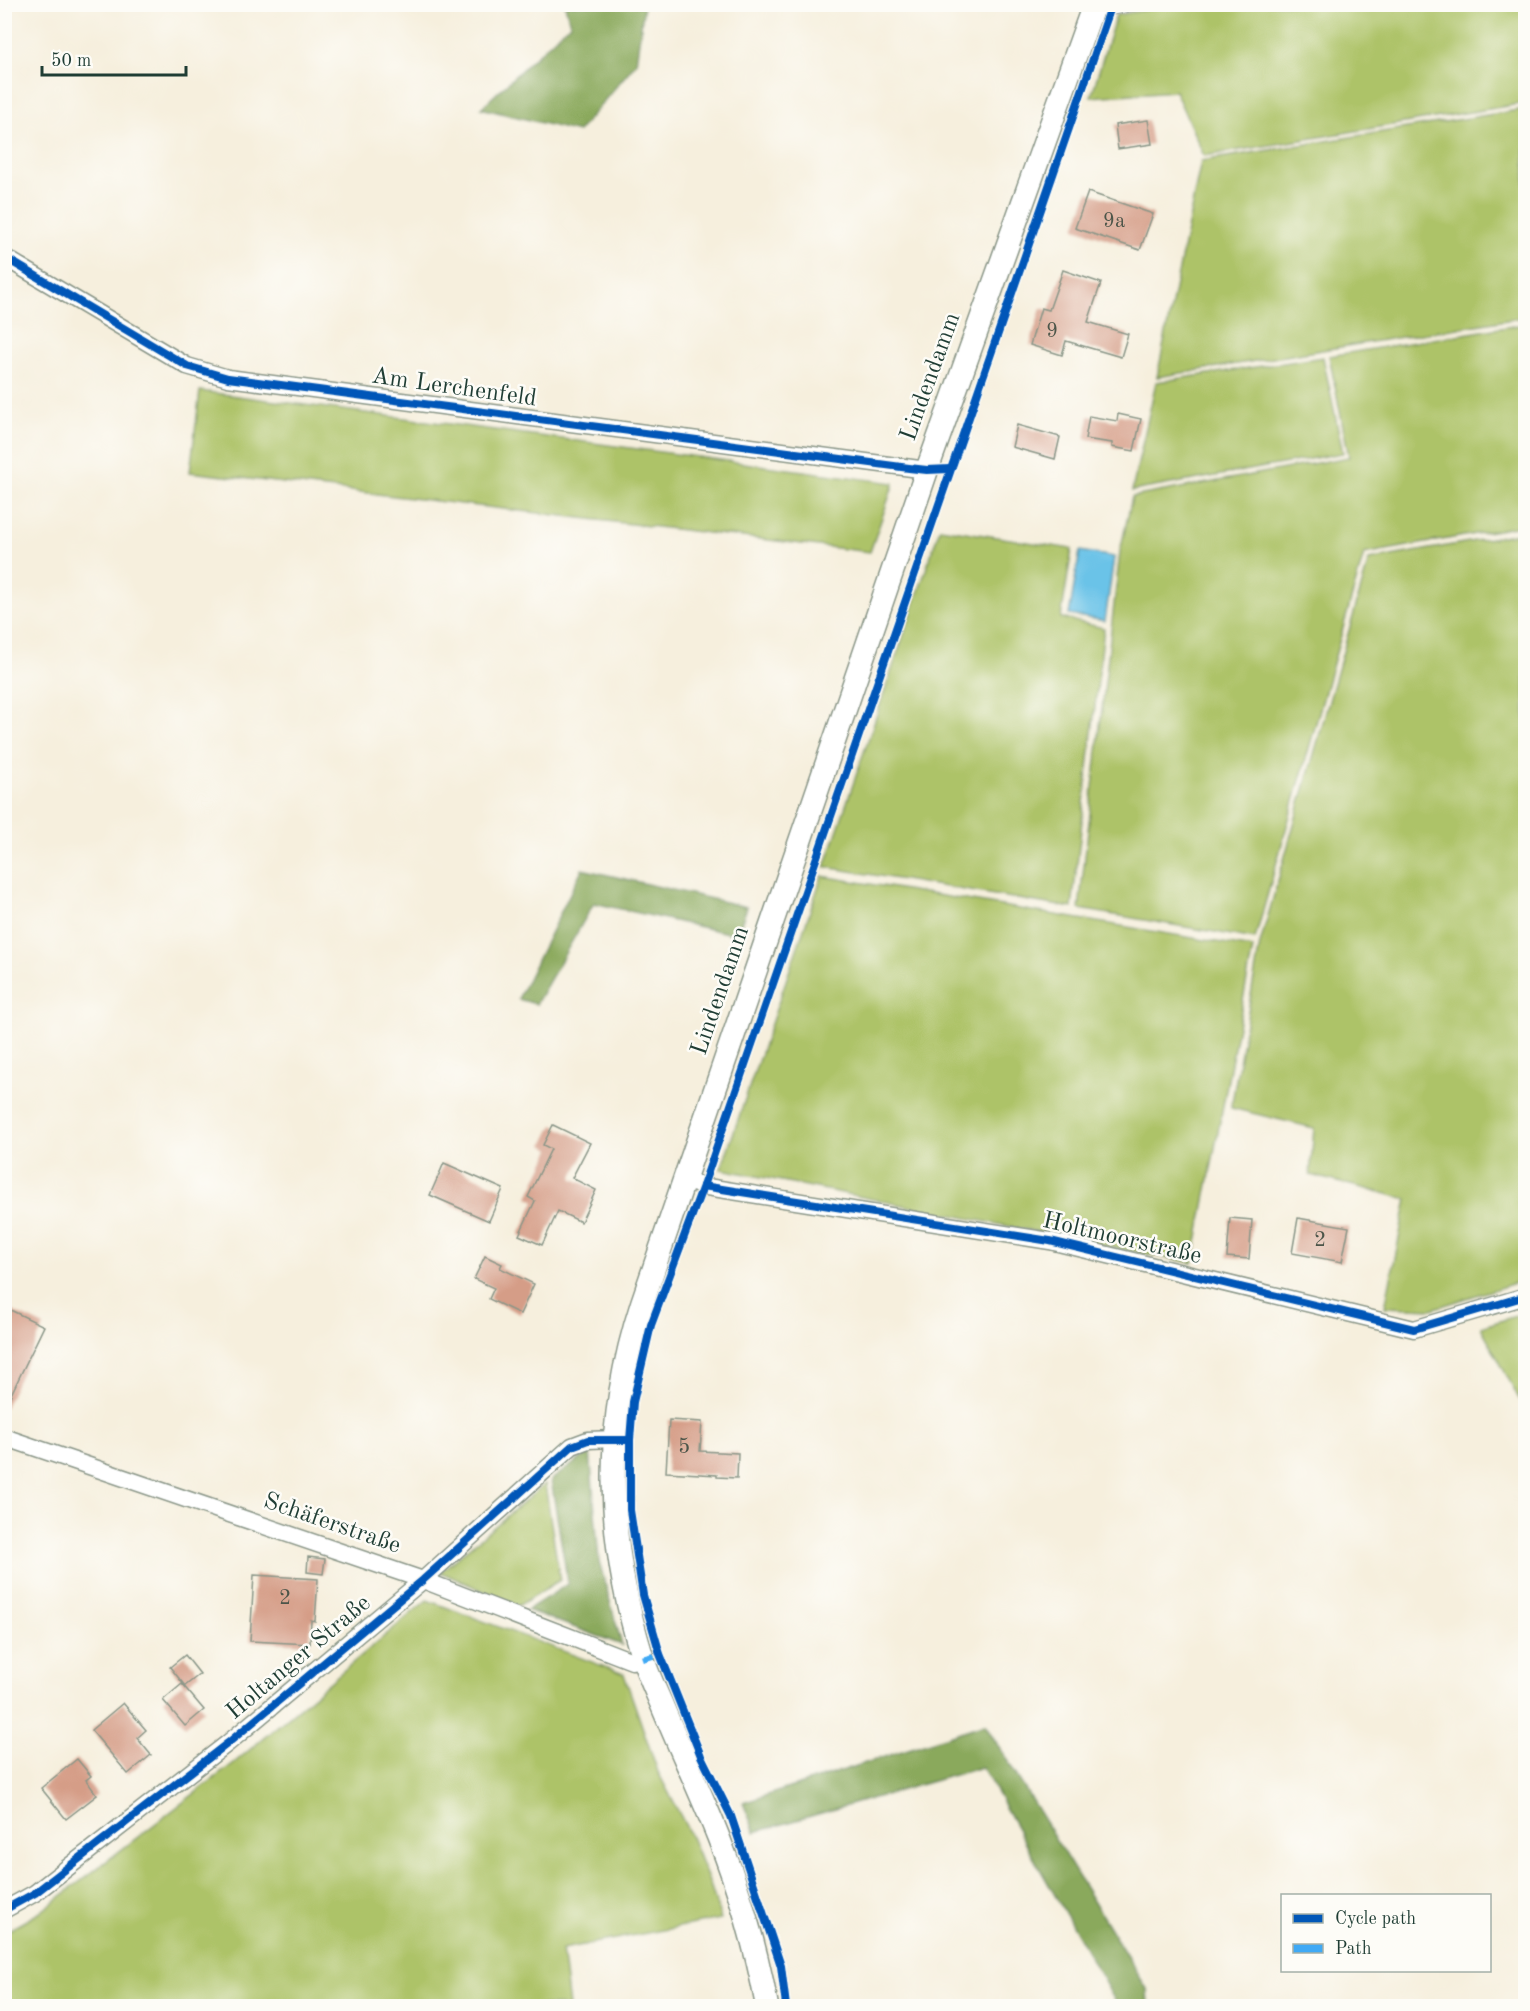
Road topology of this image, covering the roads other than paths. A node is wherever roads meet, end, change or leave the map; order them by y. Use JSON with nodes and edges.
{"nodes":[{"id":1,"x":1147,"y":4,"type":"edge"},
{"id":2,"x":1094,"y":6,"type":"edge"},
{"id":3,"x":4,"y":257,"type":"edge"},
{"id":4,"x":927,"y":470,"type":"junction"},
{"id":5,"x":685,"y":1181,"type":"junction"},
{"id":6,"x":1526,"y":1296,"type":"edge"},
{"id":7,"x":4,"y":1437,"type":"edge"},
{"id":8,"x":614,"y":1439,"type":"junction"},
{"id":9,"x":423,"y":1581,"type":"junction"},
{"id":10,"x":642,"y":1659,"type":"junction"},
{"id":11,"x":4,"y":1910,"type":"edge"},
{"id":12,"x":767,"y":2007,"type":"edge"}],
"edges":[{"from":1,"to":2,"type":"lane"},
{"from":2,"to":4,"type":"street","name":"Lindendamm"},
{"from":3,"to":4,"type":"street","name":"Am Lerchenfeld"},
{"from":4,"to":5,"type":"street","name":"Lindendamm"},
{"from":5,"to":6,"type":"street","name":"Holtmoorstraße"},
{"from":5,"to":8,"type":"street","name":"Lindendamm"},
{"from":7,"to":9,"type":"street","name":"Schäferstraße"},
{"from":8,"to":9,"type":"street","name":"Holtanger Straße"},
{"from":8,"to":10,"type":"street","name":"Lindendamm"},
{"from":9,"to":10,"type":"street","name":"Schäferstraße"},
{"from":9,"to":11,"type":"street","name":"Holtanger Straße"},
{"from":10,"to":12,"type":"street","name":"Lindendamm"}]}
